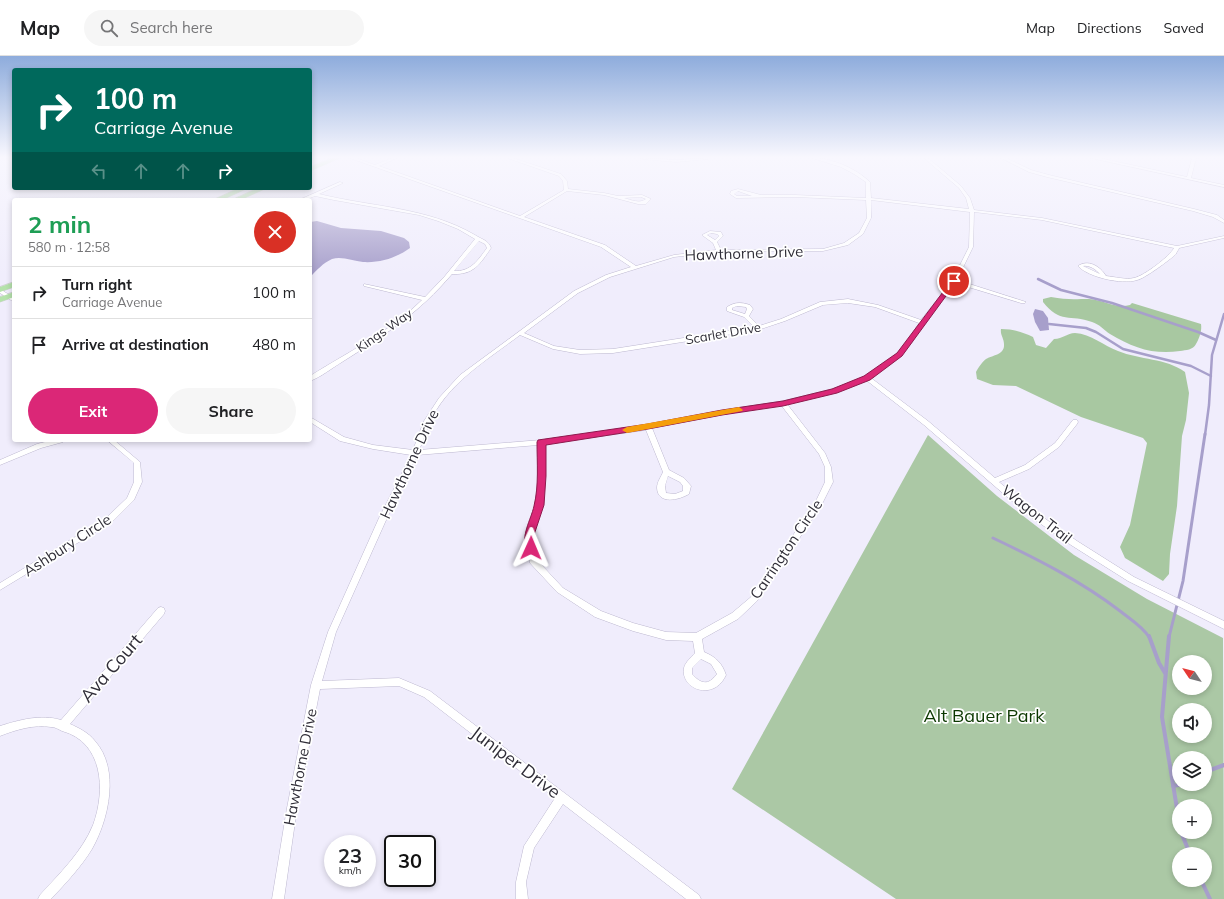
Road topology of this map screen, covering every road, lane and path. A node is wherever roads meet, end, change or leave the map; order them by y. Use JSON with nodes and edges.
{"nodes":[{"id":1,"x":325,"y":197,"type":"edge"},
{"id":2,"x":465,"y":197,"type":"edge"},
{"id":3,"x":554,"y":197,"type":"edge"},
{"id":4,"x":621,"y":197,"type":"edge"},
{"id":5,"x":645,"y":197,"type":"edge"},
{"id":6,"x":828,"y":197,"type":"edge"},
{"id":7,"x":968,"y":197,"type":"edge"},
{"id":8,"x":1140,"y":197,"type":"edge"},
{"id":9,"x":869,"y":199,"type":"junction"},
{"id":10,"x":972,"y":211,"type":"junction"},
{"id":11,"x":521,"y":217,"type":"junction"},
{"id":12,"x":1224,"y":222,"type":"edge"},
{"id":13,"x":1224,"y":237,"type":"edge"},
{"id":14,"x":478,"y":239,"type":"junction"},
{"id":15,"x":715,"y":242,"type":"dead end"},
{"id":16,"x":1177,"y":247,"type":"junction"},
{"id":17,"x":719,"y":251,"type":"junction"},
{"id":18,"x":634,"y":267,"type":"junction"},
{"id":19,"x":450,"y":272,"type":"junction"},
{"id":20,"x":1104,"y":276,"type":"dead end"},
{"id":21,"x":954,"y":281,"type":"junction"},
{"id":22,"x":12,"y":285,"type":"edge"},
{"id":23,"x":366,"y":285,"type":"dead end"},
{"id":24,"x":0,"y":290,"type":"edge"},
{"id":25,"x":12,"y":295,"type":"edge"},
{"id":26,"x":12,"y":295,"type":"edge"},
{"id":27,"x":426,"y":299,"type":"junction"},
{"id":28,"x":0,"y":300,"type":"edge"},
{"id":29,"x":1023,"y":302,"type":"dead end"},
{"id":30,"x":746,"y":316,"type":"dead end"},
{"id":31,"x":922,"y":322,"type":"junction"},
{"id":32,"x":758,"y":328,"type":"junction"},
{"id":33,"x":520,"y":333,"type":"junction"},
{"id":34,"x":312,"y":378,"type":"edge"},
{"id":35,"x":867,"y":378,"type":"junction"},
{"id":36,"x":783,"y":403,"type":"junction"},
{"id":37,"x":312,"y":421,"type":"edge"},
{"id":38,"x":1075,"y":422,"type":"dead end"},
{"id":39,"x":648,"y":427,"type":"junction"},
{"id":40,"x":54,"y":442,"type":"edge"},
{"id":41,"x":112,"y":442,"type":"edge"},
{"id":42,"x":541,"y":442,"type":"junction"},
{"id":43,"x":415,"y":453,"type":"junction"},
{"id":44,"x":0,"y":463,"type":"edge"},
{"id":45,"x":666,"y":472,"type":"dead end"},
{"id":46,"x":995,"y":481,"type":"junction"},
{"id":47,"x":0,"y":587,"type":"edge"},
{"id":48,"x":161,"y":610,"type":"dead end"},
{"id":49,"x":1224,"y":625,"type":"edge"},
{"id":50,"x":698,"y":636,"type":"junction"},
{"id":51,"x":700,"y":654,"type":"dead end"},
{"id":52,"x":316,"y":685,"type":"junction"},
{"id":53,"x":62,"y":726,"type":"junction"},
{"id":54,"x":0,"y":731,"type":"edge"},
{"id":55,"x":562,"y":797,"type":"junction"},
{"id":56,"x":44,"y":899,"type":"edge"},
{"id":57,"x":278,"y":899,"type":"edge"},
{"id":58,"x":522,"y":899,"type":"edge"},
{"id":59,"x":695,"y":899,"type":"edge"}],
"edges":[{"from":1,"to":14,"type":"street"},
{"from":2,"to":11,"type":"street"},
{"from":3,"to":11,"type":"street"},
{"from":4,"to":5,"type":"street"},
{"from":6,"to":9,"type":"street"},
{"from":7,"to":10,"type":"street"},
{"from":8,"to":12,"type":"street"},
{"from":9,"to":10,"type":"street"},
{"from":9,"to":17,"type":"street","name":"Hawthorne Drive"},
{"from":10,"to":16,"type":"street"},
{"from":10,"to":21,"type":"street"},
{"from":11,"to":18,"type":"street"},
{"from":13,"to":16,"type":"street"},
{"from":14,"to":19,"type":"street","name":"Kings Way"},
{"from":14,"to":19,"type":"street"},
{"from":15,"to":17,"type":"street"},
{"from":16,"to":20,"type":"street"},
{"from":17,"to":18,"type":"street","name":"Hawthorne Drive"},
{"from":18,"to":33,"type":"street","name":"Hawthorne Drive"},
{"from":19,"to":27,"type":"street","name":"Kings Way"},
{"from":21,"to":29,"type":"street"},
{"from":21,"to":31,"type":"street"},
{"from":22,"to":24,"type":"main road"},
{"from":23,"to":27,"type":"street"},
{"from":24,"to":25,"type":"street"},
{"from":26,"to":28,"type":"main road"},
{"from":27,"to":34,"type":"street","name":"Kings Way"},
{"from":30,"to":32,"type":"street"},
{"from":31,"to":32,"type":"street","name":"Scarlet Drive"},
{"from":31,"to":35,"type":"street"},
{"from":32,"to":33,"type":"street","name":"Scarlet Drive"},
{"from":33,"to":43,"type":"street","name":"Hawthorne Drive"},
{"from":35,"to":36,"type":"street"},
{"from":35,"to":46,"type":"street","name":"Wagon Trail"},
{"from":36,"to":39,"type":"street"},
{"from":36,"to":50,"type":"street","name":"Carrington Circle"},
{"from":37,"to":43,"type":"street"},
{"from":38,"to":46,"type":"street"},
{"from":39,"to":42,"type":"street"},
{"from":39,"to":45,"type":"street"},
{"from":40,"to":44,"type":"street"},
{"from":41,"to":47,"type":"street","name":"Ashbury Circle"},
{"from":42,"to":43,"type":"street"},
{"from":42,"to":50,"type":"street","name":"Carrington Circle"},
{"from":43,"to":52,"type":"street","name":"Hawthorne Drive"},
{"from":46,"to":49,"type":"street","name":"Wagon Trail"},
{"from":48,"to":53,"type":"street","name":"Ava Court"},
{"from":50,"to":51,"type":"street"},
{"from":52,"to":55,"type":"street","name":"Juniper Drive"},
{"from":52,"to":57,"type":"street","name":"Hawthorne Drive"},
{"from":53,"to":54,"type":"street"},
{"from":53,"to":56,"type":"street"},
{"from":55,"to":58,"type":"street"},
{"from":55,"to":59,"type":"street","name":"Juniper Drive"}]}
